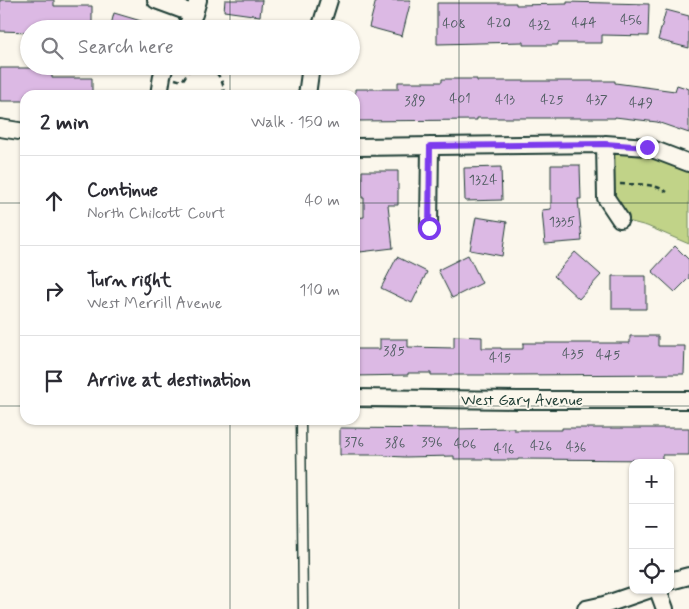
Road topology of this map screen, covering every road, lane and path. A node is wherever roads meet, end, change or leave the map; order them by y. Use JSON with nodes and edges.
{"nodes":[{"id":1,"x":156,"y":0,"type":"edge"},
{"id":2,"x":329,"y":0,"type":"edge"},
{"id":3,"x":196,"y":7,"type":"edge"},
{"id":4,"x":190,"y":20,"type":"edge"},
{"id":5,"x":323,"y":20,"type":"edge"},
{"id":6,"x":163,"y":75,"type":"edge"},
{"id":7,"x":171,"y":75,"type":"edge"},
{"id":8,"x":186,"y":75,"type":"edge"},
{"id":9,"x":218,"y":75,"type":"edge"},
{"id":10,"x":310,"y":75,"type":"edge"},
{"id":11,"x":159,"y":90,"type":"edge"},
{"id":12,"x":224,"y":90,"type":"edge"},
{"id":13,"x":308,"y":90,"type":"edge"},
{"id":14,"x":0,"y":128,"type":"edge"},
{"id":15,"x":20,"y":131,"type":"edge"},
{"id":16,"x":605,"y":144,"type":"junction"},
{"id":17,"x":430,"y":146,"type":"junction"},
{"id":18,"x":360,"y":147,"type":"edge"},
{"id":19,"x":689,"y":163,"type":"edge"},
{"id":20,"x":606,"y":184,"type":"junction"},
{"id":21,"x":666,"y":192,"type":"dead end"},
{"id":22,"x":620,"y":219,"type":"dead end"},
{"id":23,"x":429,"y":228,"type":"dead end"},
{"id":24,"x":360,"y":398,"type":"edge"},
{"id":25,"x":689,"y":400,"type":"edge"},
{"id":26,"x":301,"y":425,"type":"edge"},
{"id":27,"x":689,"y":576,"type":"edge"},
{"id":28,"x":674,"y":580,"type":"edge"},
{"id":29,"x":636,"y":594,"type":"edge"},
{"id":30,"x":659,"y":594,"type":"edge"},
{"id":31,"x":303,"y":609,"type":"edge"},
{"id":32,"x":586,"y":609,"type":"edge"},
{"id":33,"x":664,"y":609,"type":"edge"}],
"edges":[{"from":1,"to":3,"type":"street"},
{"from":2,"to":5,"type":"street"},
{"from":3,"to":4,"type":"street"},
{"from":6,"to":11,"type":"street"},
{"from":7,"to":8,"type":"path"},
{"from":9,"to":12,"type":"path"},
{"from":10,"to":13,"type":"street"},
{"from":14,"to":15,"type":"street"},
{"from":16,"to":17,"type":"street"},
{"from":16,"to":19,"type":"street"},
{"from":16,"to":20,"type":"street"},
{"from":17,"to":18,"type":"street"},
{"from":17,"to":23,"type":"street"},
{"from":20,"to":21,"type":"path"},
{"from":20,"to":22,"type":"street"},
{"from":24,"to":25,"type":"street","name":"West Gary Avenue"},
{"from":26,"to":31,"type":"lane"},
{"from":27,"to":28,"type":"street"},
{"from":29,"to":32,"type":"street"},
{"from":30,"to":33,"type":"street"}]}
